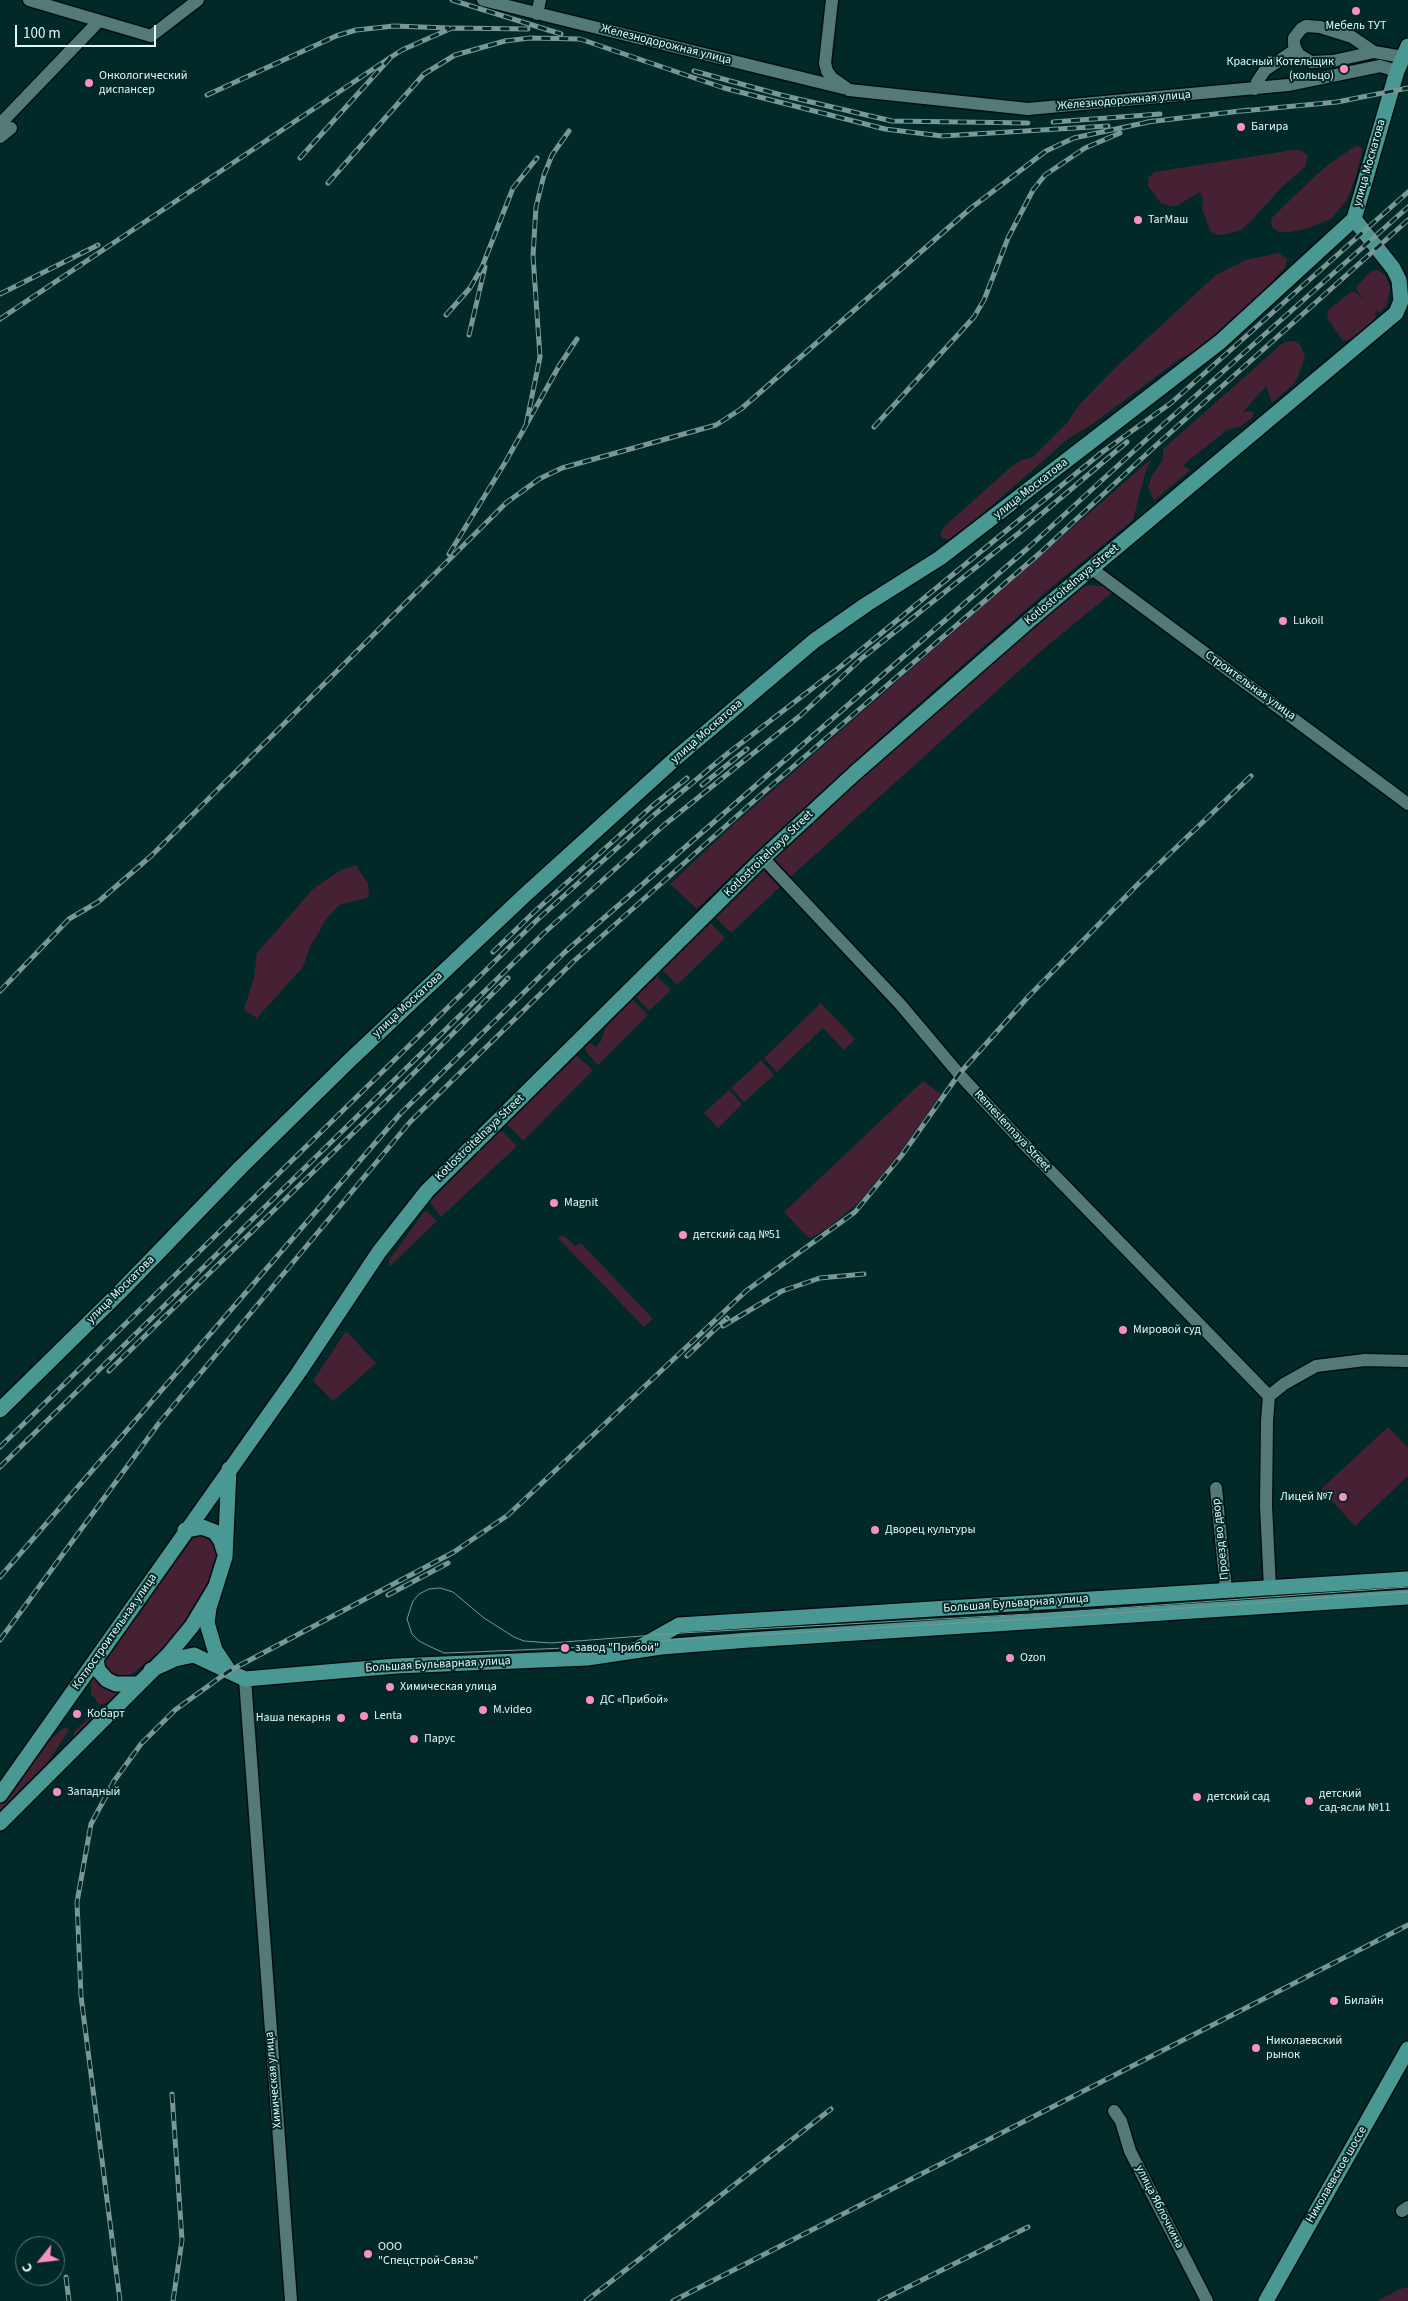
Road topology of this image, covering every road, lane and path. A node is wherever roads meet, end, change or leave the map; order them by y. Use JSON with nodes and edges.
{"nodes":[{"id":1,"x":29,"y":0,"type":"edge"},
{"id":2,"x":198,"y":0,"type":"edge"},
{"id":3,"x":483,"y":0,"type":"edge"},
{"id":4,"x":540,"y":0,"type":"edge"},
{"id":5,"x":832,"y":0,"type":"edge"},
{"id":6,"x":537,"y":14,"type":"junction"},
{"id":7,"x":99,"y":21,"type":"junction"},
{"id":8,"x":1295,"y":50,"type":"junction"},
{"id":9,"x":1374,"y":52,"type":"junction"},
{"id":10,"x":1402,"y":58,"type":"edge"},
{"id":11,"x":1255,"y":89,"type":"junction"},
{"id":12,"x":849,"y":90,"type":"junction"},
{"id":13,"x":4,"y":125,"type":"edge"},
{"id":14,"x":0,"y":137,"type":"edge"},
{"id":15,"x":1354,"y":219,"type":"junction"},
{"id":16,"x":1405,"y":293,"type":"edge"},
{"id":17,"x":1092,"y":569,"type":"junction"},
{"id":18,"x":1408,"y":804,"type":"edge"},
{"id":19,"x":763,"y":858,"type":"junction"},
{"id":20,"x":1408,"y":1361,"type":"edge"},
{"id":21,"x":1269,"y":1396,"type":"junction"},
{"id":22,"x":0,"y":1410,"type":"edge"},
{"id":23,"x":229,"y":1469,"type":"junction"},
{"id":24,"x":1216,"y":1488,"type":"dead end"},
{"id":25,"x":185,"y":1530,"type":"junction"},
{"id":26,"x":225,"y":1557,"type":"junction"},
{"id":27,"x":1408,"y":1578,"type":"edge"},
{"id":28,"x":216,"y":1586,"type":"junction"},
{"id":29,"x":1270,"y":1588,"type":"junction"},
{"id":30,"x":1226,"y":1590,"type":"junction"},
{"id":31,"x":1408,"y":1597,"type":"edge"},
{"id":32,"x":631,"y":1653,"type":"junction"},
{"id":33,"x":96,"y":1659,"type":"junction"},
{"id":34,"x":151,"y":1670,"type":"junction"},
{"id":35,"x":229,"y":1671,"type":"junction"},
{"id":36,"x":245,"y":1679,"type":"junction"},
{"id":37,"x":136,"y":1684,"type":"junction"},
{"id":38,"x":0,"y":1794,"type":"edge"},
{"id":39,"x":0,"y":1823,"type":"edge"},
{"id":40,"x":1408,"y":2049,"type":"edge"},
{"id":41,"x":1114,"y":2111,"type":"dead end"},
{"id":42,"x":291,"y":2301,"type":"edge"},
{"id":43,"x":1207,"y":2301,"type":"edge"},
{"id":44,"x":1266,"y":2301,"type":"edge"}],
"edges":[{"from":1,"to":7,"type":"street"},
{"from":2,"to":7,"type":"street"},
{"from":3,"to":6,"type":"street","name":"Железнодорожная улица"},
{"from":4,"to":6,"type":"street"},
{"from":5,"to":12,"type":"street","name":"Железнодорожная улица"},
{"from":6,"to":12,"type":"street","name":"Железнодорожная улица"},
{"from":7,"to":13,"type":"street"},
{"from":8,"to":9,"type":"street"},
{"from":8,"to":9,"type":"street"},
{"from":8,"to":11,"type":"street"},
{"from":9,"to":10,"type":"street"},
{"from":10,"to":11,"type":"street","name":"Железнодорожная улица"},
{"from":10,"to":15,"type":"main road","name":"улица Москатова"},
{"from":11,"to":12,"type":"street","name":"Железнодорожная улица"},
{"from":13,"to":14,"type":"street"},
{"from":15,"to":16,"type":"main road"},
{"from":15,"to":22,"type":"main road","name":"улица Москатова"},
{"from":16,"to":17,"type":"main road","name":"Kotlostroitelnaya Street"},
{"from":17,"to":18,"type":"street","name":"Строительная улица"},
{"from":17,"to":19,"type":"main road","name":"Kotlostroitelnaya Street"},
{"from":19,"to":21,"type":"street","name":"Remeslennaya Street"},
{"from":19,"to":23,"type":"main road","name":"Kotlostroitelnaya Street"},
{"from":20,"to":21,"type":"street"},
{"from":21,"to":29,"type":"street"},
{"from":23,"to":25,"type":"main road","name":"Котлостроительная улица"},
{"from":23,"to":26,"type":"main road"},
{"from":24,"to":30,"type":"street","name":"Проезд во двор"},
{"from":25,"to":26,"type":"main road"},
{"from":25,"to":33,"type":"main road","name":"Котлостроительная улица"},
{"from":26,"to":28,"type":"main road"},
{"from":27,"to":29,"type":"main road","name":"Большая Бульварная улица"},
{"from":28,"to":34,"type":"main road"},
{"from":28,"to":35,"type":"main road"},
{"from":29,"to":30,"type":"main road","name":"Большая Бульварная улица"},
{"from":30,"to":32,"type":"main road","name":"Большая Бульварная улица"},
{"from":31,"to":32,"type":"main road","name":"Большая Бульварная улица"},
{"from":32,"to":36,"type":"main road","name":"Большая Бульварная улица"},
{"from":33,"to":37,"type":"main road"},
{"from":33,"to":38,"type":"main road","name":"Котлостроительная улица"},
{"from":34,"to":35,"type":"main road"},
{"from":34,"to":37,"type":"main road"},
{"from":35,"to":36,"type":"main road"},
{"from":36,"to":42,"type":"street","name":"Химическая улица"},
{"from":37,"to":39,"type":"main road"},
{"from":40,"to":44,"type":"main road","name":"Николаевское шоссе"},
{"from":41,"to":43,"type":"street","name":"улица Яблочкина"}]}
